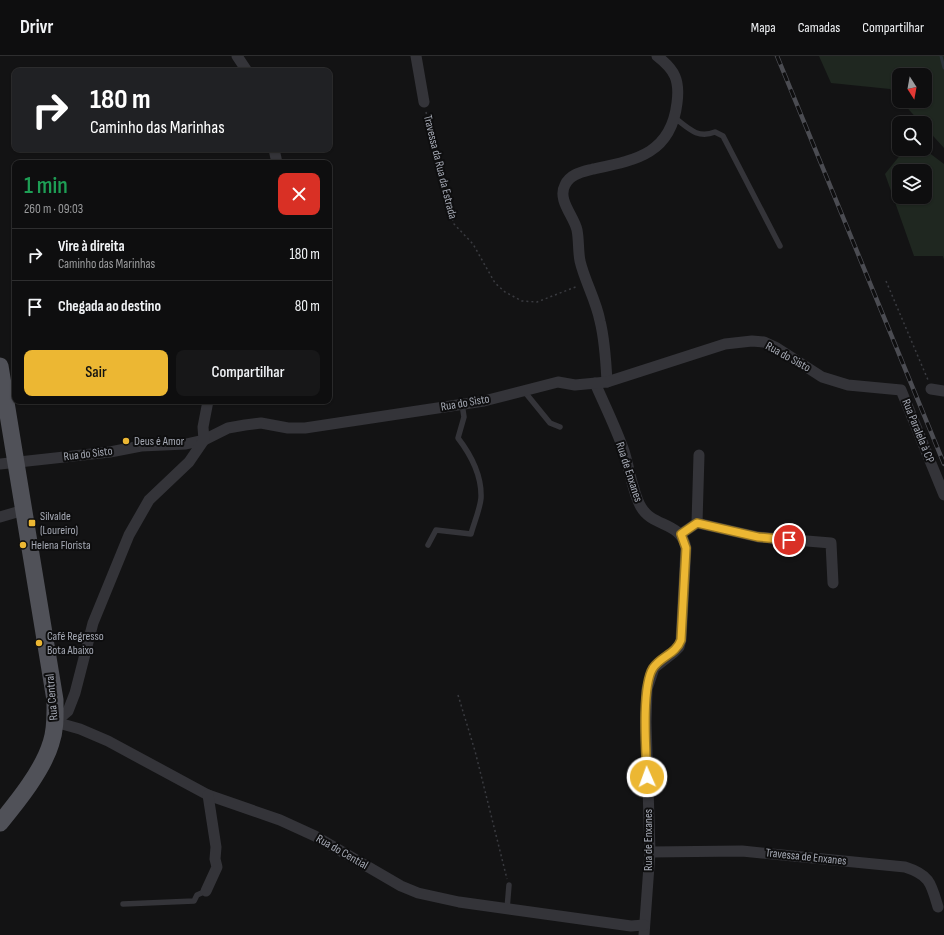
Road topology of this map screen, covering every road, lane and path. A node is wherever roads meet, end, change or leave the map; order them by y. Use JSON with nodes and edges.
{"nodes":[{"id":1,"x":237,"y":56,"type":"edge"},
{"id":2,"x":416,"y":56,"type":"edge"},
{"id":3,"x":657,"y":56,"type":"edge"},
{"id":4,"x":245,"y":68,"type":"edge"},
{"id":5,"x":424,"y":102,"type":"joint"},
{"id":6,"x":675,"y":118,"type":"junction"},
{"id":7,"x":780,"y":246,"type":"dead end"},
{"id":8,"x":886,"y":280,"type":"dead end"},
{"id":9,"x":587,"y":283,"type":"junction"},
{"id":10,"x":0,"y":366,"type":"edge"},
{"id":11,"x":607,"y":382,"type":"junction"},
{"id":12,"x":595,"y":383,"type":"junction"},
{"id":13,"x":931,"y":389,"type":"joint"},
{"id":14,"x":901,"y":390,"type":"joint"},
{"id":15,"x":524,"y":391,"type":"junction"},
{"id":16,"x":944,"y":391,"type":"edge"},
{"id":17,"x":207,"y":404,"type":"edge"},
{"id":18,"x":462,"y":404,"type":"junction"},
{"id":19,"x":560,"y":427,"type":"dead end"},
{"id":20,"x":204,"y":440,"type":"junction"},
{"id":21,"x":699,"y":455,"type":"dead end"},
{"id":22,"x":8,"y":463,"type":"edge"},
{"id":23,"x":944,"y":495,"type":"edge"},
{"id":24,"x":24,"y":510,"type":"junction"},
{"id":25,"x":0,"y":517,"type":"edge"},
{"id":26,"x":697,"y":523,"type":"junction"},
{"id":27,"x":681,"y":534,"type":"junction"},
{"id":28,"x":428,"y":545,"type":"dead end"},
{"id":29,"x":834,"y":583,"type":"dead end"},
{"id":30,"x":458,"y":696,"type":"dead end"},
{"id":31,"x":55,"y":722,"type":"junction"},
{"id":32,"x":208,"y":795,"type":"junction"},
{"id":33,"x":0,"y":823,"type":"edge"},
{"id":34,"x":650,"y":852,"type":"junction"},
{"id":35,"x":508,"y":885,"type":"joint"},
{"id":36,"x":206,"y":891,"type":"joint"},
{"id":37,"x":123,"y":904,"type":"dead end"},
{"id":38,"x":938,"y":907,"type":"dead end"},
{"id":39,"x":507,"y":909,"type":"junction"},
{"id":40,"x":644,"y":930,"type":"edge"}],
"edges":[{"from":1,"to":4,"type":"street"},
{"from":2,"to":5,"type":"street","name":"Travessa da Rua da Estrada"},
{"from":3,"to":6,"type":"street"},
{"from":5,"to":9,"type":"path","name":"Travessa da Rua da Estrada"},
{"from":6,"to":7,"type":"lane"},
{"from":6,"to":9,"type":"street"},
{"from":8,"to":13,"type":"path"},
{"from":9,"to":11,"type":"street"},
{"from":10,"to":22,"type":"main road","name":"Rua Central"},
{"from":11,"to":12,"type":"street","name":"Rua do Sisto"},
{"from":11,"to":14,"type":"street","name":"Rua do Sisto"},
{"from":12,"to":15,"type":"street","name":"Rua do Sisto"},
{"from":12,"to":27,"type":"street","name":"Rua de Enxanes"},
{"from":13,"to":16,"type":"street"},
{"from":14,"to":23,"type":"street","name":"Rua Paralela à CP"},
{"from":15,"to":18,"type":"street","name":"Rua do Sisto"},
{"from":15,"to":19,"type":"lane"},
{"from":17,"to":20,"type":"street"},
{"from":18,"to":20,"type":"street","name":"Rua do Sisto"},
{"from":18,"to":28,"type":"lane"},
{"from":20,"to":22,"type":"street","name":"Rua do Sisto"},
{"from":20,"to":31,"type":"street"},
{"from":21,"to":26,"type":"street"},
{"from":22,"to":24,"type":"main road","name":"Rua Central"},
{"from":24,"to":25,"type":"street"},
{"from":24,"to":31,"type":"main road","name":"Rua Central"},
{"from":26,"to":27,"type":"street"},
{"from":26,"to":29,"type":"street"},
{"from":27,"to":34,"type":"street","name":"Rua de Enxanes"},
{"from":30,"to":35,"type":"path"},
{"from":31,"to":32,"type":"street","name":"Rua do Cential"},
{"from":31,"to":33,"type":"main road","name":"Rua Central"},
{"from":32,"to":36,"type":"street"},
{"from":32,"to":39,"type":"street","name":"Rua do Cential"},
{"from":34,"to":38,"type":"street","name":"Travessa de Enxanes"},
{"from":34,"to":40,"type":"street","name":"Rua de Enxanes"},
{"from":35,"to":39,"type":"lane"},
{"from":36,"to":37,"type":"lane"},
{"from":39,"to":40,"type":"street","name":"Rua do Cential"}]}
